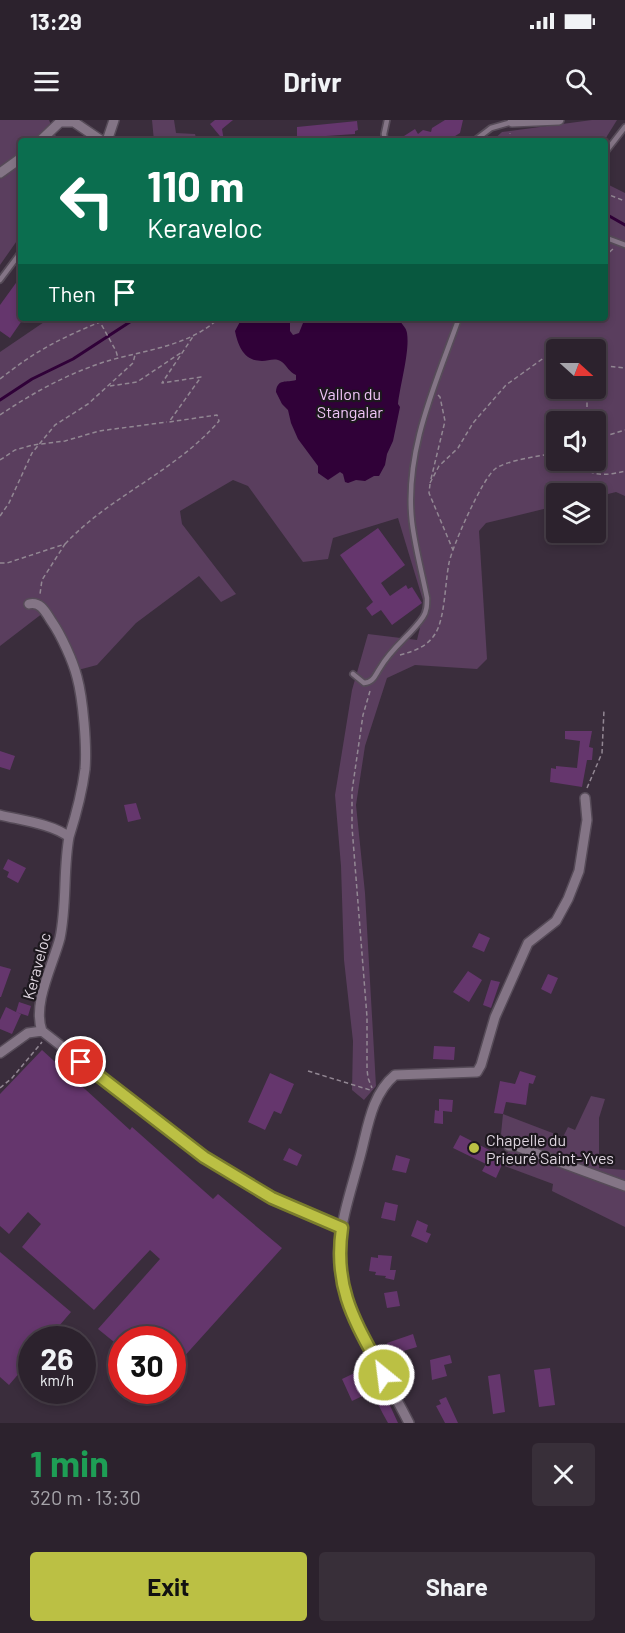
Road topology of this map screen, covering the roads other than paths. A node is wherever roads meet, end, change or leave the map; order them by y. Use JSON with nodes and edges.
{"nodes":[{"id":1,"x":114,"y":120,"type":"edge"},
{"id":2,"x":387,"y":120,"type":"edge"},
{"id":3,"x":559,"y":120,"type":"edge"},
{"id":4,"x":512,"y":122,"type":"joint"},
{"id":5,"x":625,"y":127,"type":"edge"},
{"id":6,"x":43,"y":138,"type":"edge"},
{"id":7,"x":98,"y":138,"type":"edge"},
{"id":8,"x":108,"y":138,"type":"edge"},
{"id":9,"x":385,"y":138,"type":"edge"},
{"id":10,"x":478,"y":138,"type":"edge"},
{"id":11,"x":608,"y":149,"type":"edge"},
{"id":12,"x":18,"y":160,"type":"edge"},
{"id":13,"x":0,"y":173,"type":"edge"},
{"id":14,"x":608,"y":239,"type":"edge"},
{"id":15,"x":625,"y":244,"type":"edge"},
{"id":16,"x":18,"y":256,"type":"edge"},
{"id":17,"x":0,"y":280,"type":"edge"},
{"id":18,"x":458,"y":321,"type":"edge"},
{"id":19,"x":29,"y":604,"type":"dead end"},
{"id":20,"x":353,"y":674,"type":"dead end"},
{"id":21,"x":585,"y":798,"type":"road end"},
{"id":22,"x":0,"y":815,"type":"edge"},
{"id":23,"x":69,"y":837,"type":"junction"},
{"id":24,"x":45,"y":1033,"type":"junction"},
{"id":25,"x":0,"y":1053,"type":"edge"},
{"id":26,"x":509,"y":1146,"type":"dead end"},
{"id":27,"x":625,"y":1186,"type":"edge"},
{"id":28,"x":342,"y":1228,"type":"junction"},
{"id":29,"x":409,"y":1423,"type":"edge"}],
"edges":[{"from":1,"to":8,"type":"street"},
{"from":2,"to":9,"type":"lane"},
{"from":3,"to":4,"type":"street"},
{"from":4,"to":10,"type":"lane"},
{"from":5,"to":11,"type":"lane"},
{"from":6,"to":7,"type":"street"},
{"from":12,"to":13,"type":"street"},
{"from":14,"to":15,"type":"lane"},
{"from":16,"to":17,"type":"lane"},
{"from":18,"to":20,"type":"lane"},
{"from":19,"to":23,"type":"street","name":"Keraveloc"},
{"from":21,"to":28,"type":"street"},
{"from":22,"to":23,"type":"street"},
{"from":23,"to":24,"type":"street","name":"Keraveloc"},
{"from":24,"to":25,"type":"street"},
{"from":24,"to":28,"type":"street"},
{"from":26,"to":27,"type":"street"},
{"from":28,"to":29,"type":"street"}]}
